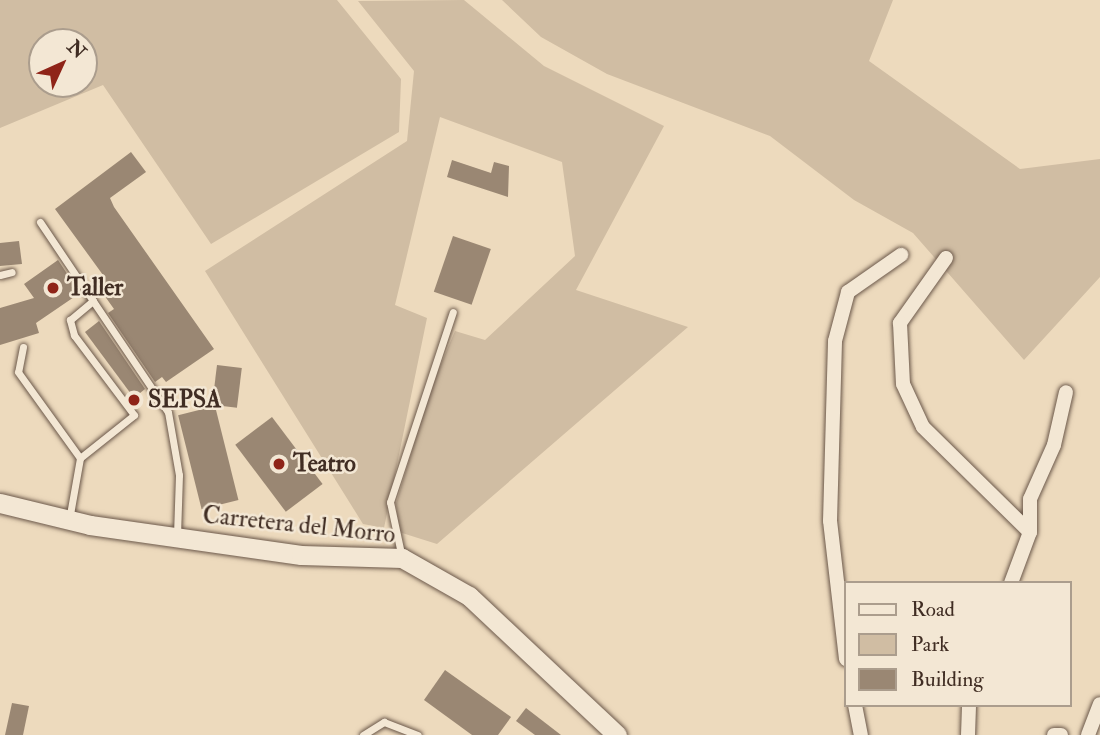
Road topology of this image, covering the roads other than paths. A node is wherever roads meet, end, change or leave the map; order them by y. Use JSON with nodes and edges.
{"nodes":[{"id":1,"x":40,"y":222,"type":"dead end"},
{"id":2,"x":901,"y":255,"type":"dead end"},
{"id":3,"x":946,"y":258,"type":"dead end"},
{"id":4,"x":12,"y":272,"type":"dead end"},
{"id":5,"x":0,"y":275,"type":"edge"},
{"id":6,"x":93,"y":301,"type":"junction"},
{"id":7,"x":453,"y":312,"type":"dead end"},
{"id":8,"x":23,"y":347,"type":"dead end"},
{"id":9,"x":1066,"y":391,"type":"dead end"},
{"id":10,"x":80,"y":458,"type":"junction"},
{"id":11,"x":0,"y":503,"type":"edge"},
{"id":12,"x":69,"y":520,"type":"junction"},
{"id":13,"x":1030,"y":532,"type":"junction"},
{"id":14,"x":177,"y":537,"type":"junction"},
{"id":15,"x":402,"y":558,"type":"junction"},
{"id":16,"x":1012,"y":581,"type":"edge"},
{"id":17,"x":844,"y":642,"type":"edge"},
{"id":18,"x":1100,"y":704,"type":"edge"},
{"id":19,"x":855,"y":707,"type":"edge"},
{"id":20,"x":970,"y":707,"type":"edge"},
{"id":21,"x":363,"y":735,"type":"edge"},
{"id":22,"x":418,"y":735,"type":"edge"},
{"id":23,"x":617,"y":735,"type":"edge"},
{"id":24,"x":861,"y":735,"type":"edge"},
{"id":25,"x":968,"y":735,"type":"edge"},
{"id":26,"x":1054,"y":735,"type":"edge"},
{"id":27,"x":1061,"y":735,"type":"edge"},
{"id":28,"x":1088,"y":735,"type":"edge"}],
"edges":[{"from":1,"to":6,"type":"lane"},
{"from":2,"to":17,"type":"street"},
{"from":3,"to":13,"type":"street"},
{"from":4,"to":5,"type":"lane"},
{"from":6,"to":10,"type":"lane"},
{"from":6,"to":14,"type":"lane"},
{"from":7,"to":15,"type":"lane"},
{"from":8,"to":10,"type":"lane"},
{"from":9,"to":13,"type":"street"},
{"from":10,"to":12,"type":"lane"},
{"from":11,"to":12,"type":"main road","name":"Carretera del Morro"},
{"from":12,"to":14,"type":"main road","name":"Carretera del Morro"},
{"from":13,"to":16,"type":"street"},
{"from":14,"to":15,"type":"main road","name":"Carretera del Morro"},
{"from":15,"to":23,"type":"main road","name":"Carretera del Morro"},
{"from":18,"to":28,"type":"street"},
{"from":19,"to":24,"type":"street"},
{"from":20,"to":25,"type":"street"},
{"from":21,"to":22,"type":"lane"},
{"from":26,"to":27,"type":"street"}]}
